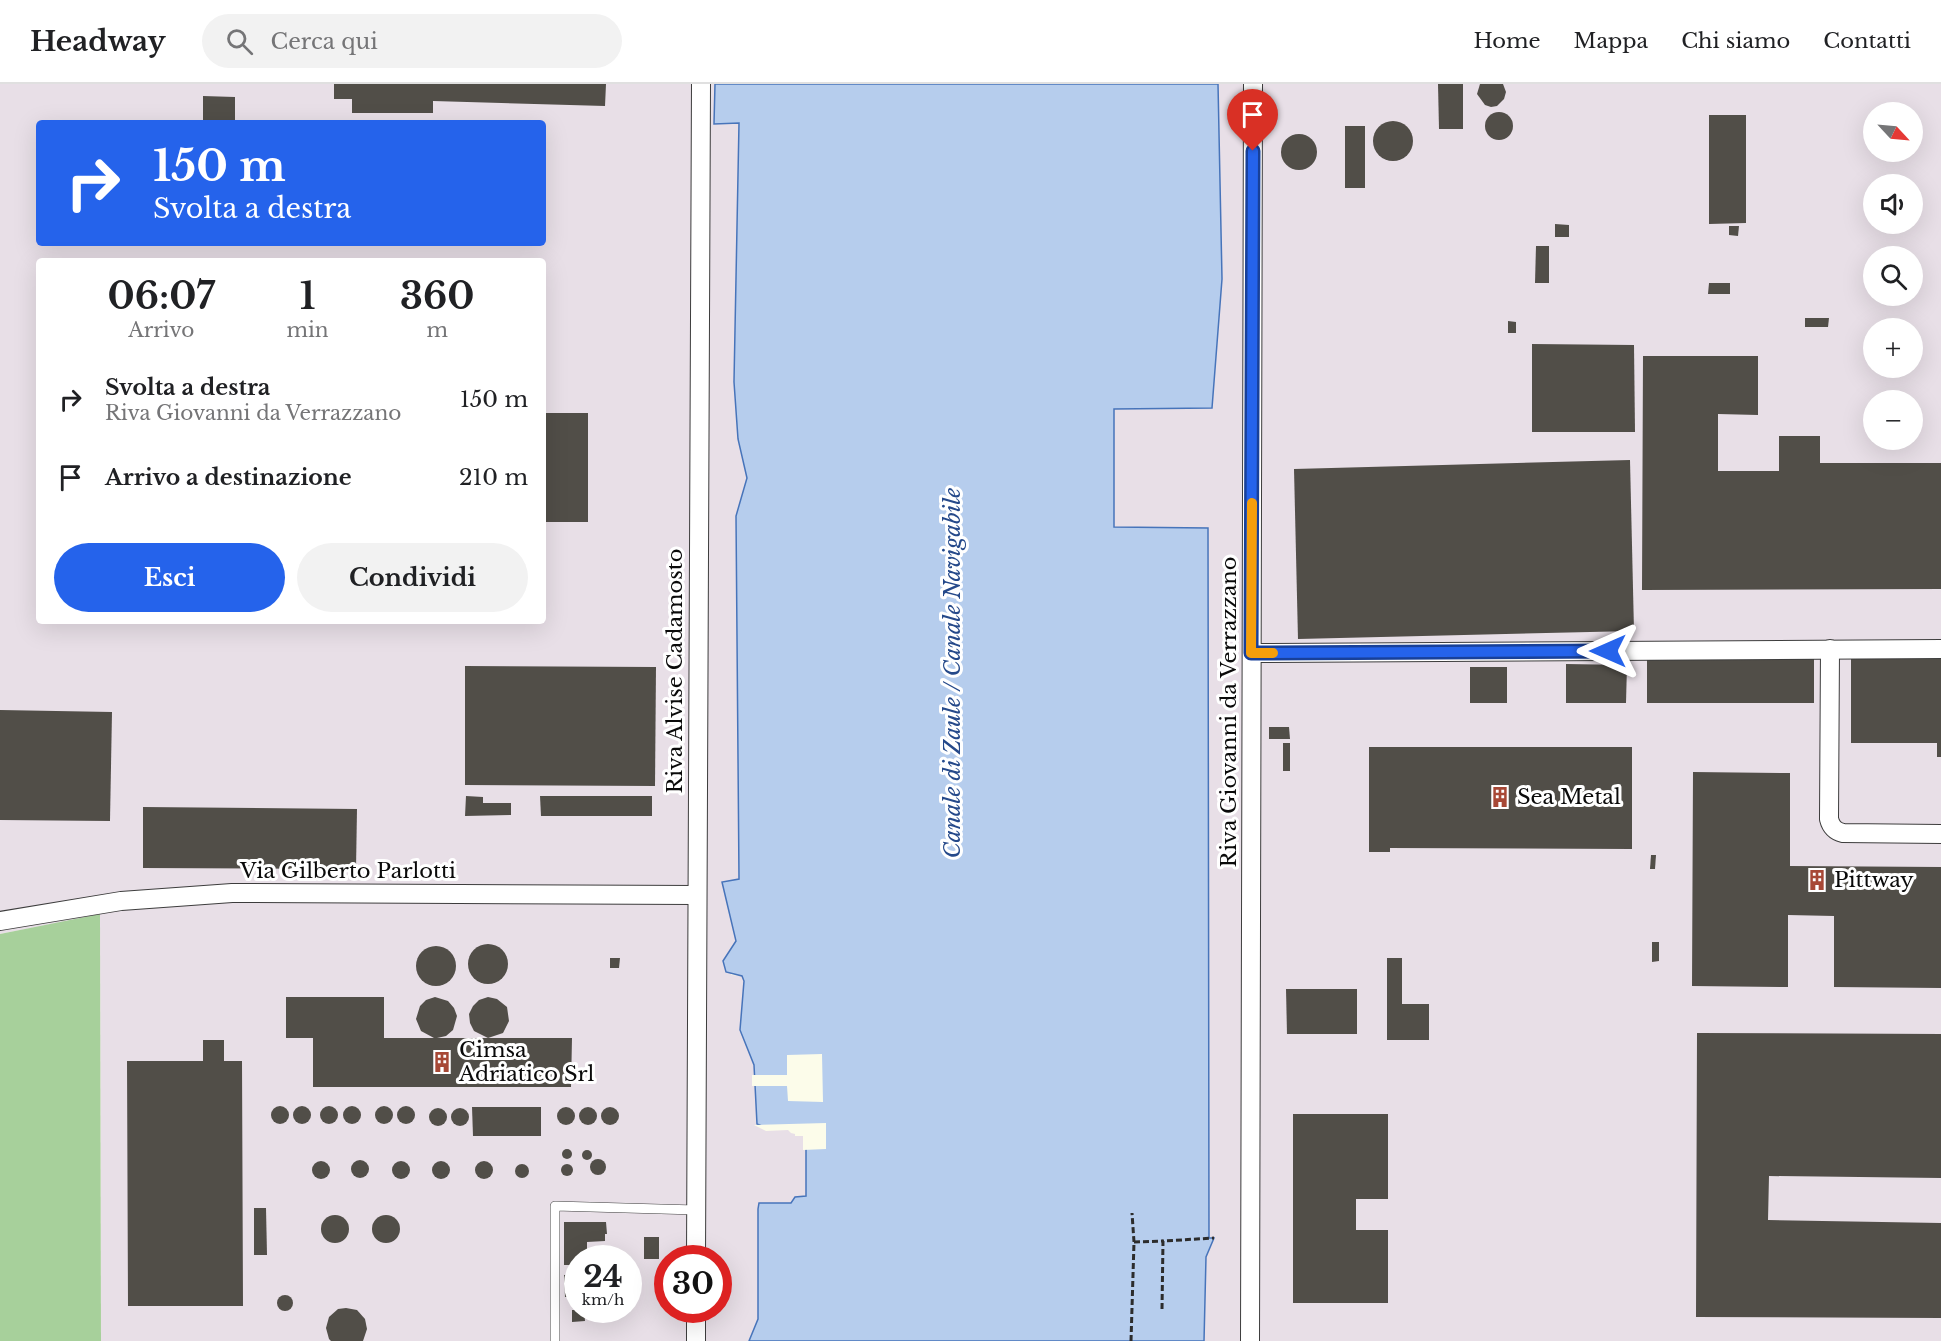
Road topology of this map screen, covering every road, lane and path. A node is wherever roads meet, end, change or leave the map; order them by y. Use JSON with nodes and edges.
{"nodes":[{"id":1,"x":700,"y":84,"type":"edge"},
{"id":2,"x":1253,"y":84,"type":"edge"},
{"id":3,"x":1830,"y":649,"type":"junction"},
{"id":4,"x":1941,"y":649,"type":"edge"},
{"id":5,"x":1251,"y":653,"type":"junction"},
{"id":6,"x":1941,"y":834,"type":"edge"},
{"id":7,"x":697,"y":895,"type":"junction"},
{"id":8,"x":0,"y":921,"type":"edge"},
{"id":9,"x":696,"y":1210,"type":"junction"},
{"id":10,"x":1132,"y":1213,"type":"dead end"},
{"id":11,"x":1214,"y":1238,"type":"dead end"},
{"id":12,"x":1163,"y":1241,"type":"junction"},
{"id":13,"x":1134,"y":1242,"type":"junction"},
{"id":14,"x":696,"y":1245,"type":"edge"},
{"id":15,"x":1162,"y":1309,"type":"dead end"},
{"id":16,"x":696,"y":1323,"type":"edge"},
{"id":17,"x":555,"y":1341,"type":"edge"},
{"id":18,"x":696,"y":1341,"type":"edge"},
{"id":19,"x":1131,"y":1341,"type":"edge"},
{"id":20,"x":1250,"y":1341,"type":"edge"}],
"edges":[{"from":1,"to":7,"type":"street","name":"Riva Alvise Cadamosto"},
{"from":2,"to":5,"type":"street","name":"Riva Giovanni da Verrazzano"},
{"from":3,"to":4,"type":"street"},
{"from":3,"to":5,"type":"street"},
{"from":3,"to":6,"type":"street"},
{"from":5,"to":20,"type":"street","name":"Riva Giovanni da Verrazzano"},
{"from":7,"to":8,"type":"street","name":"Via Gilberto Parlotti"},
{"from":7,"to":9,"type":"street","name":"Riva Alvise Cadamosto"},
{"from":9,"to":14,"type":"street","name":"Riva Alvise Cadamosto"},
{"from":9,"to":17,"type":"lane"},
{"from":10,"to":13,"type":"path"},
{"from":11,"to":12,"type":"path"},
{"from":12,"to":13,"type":"path"},
{"from":12,"to":15,"type":"path"},
{"from":13,"to":19,"type":"path"},
{"from":16,"to":18,"type":"street"}]}
